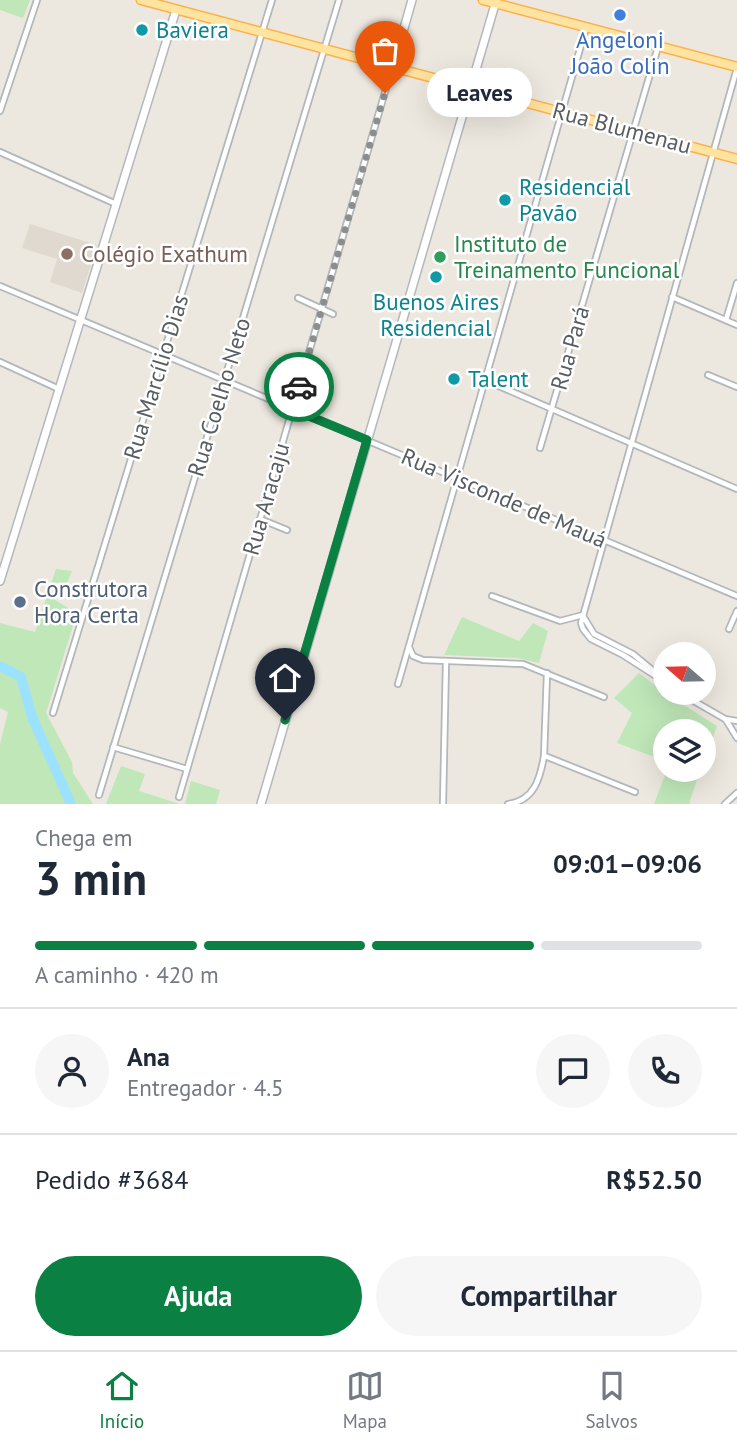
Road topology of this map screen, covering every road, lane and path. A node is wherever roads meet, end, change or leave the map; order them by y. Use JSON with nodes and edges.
{"nodes":[{"id":1,"x":37,"y":0,"type":"edge"},
{"id":2,"x":141,"y":0,"type":"edge"},
{"id":3,"x":179,"y":0,"type":"edge"},
{"id":4,"x":272,"y":0,"type":"edge"},
{"id":5,"x":339,"y":0,"type":"edge"},
{"id":6,"x":412,"y":0,"type":"edge"},
{"id":7,"x":483,"y":0,"type":"edge"},
{"id":8,"x":496,"y":2,"type":"edge"},
{"id":9,"x":176,"y":10,"type":"junction"},
{"id":10,"x":586,"y":27,"type":"junction"},
{"id":11,"x":262,"y":33,"type":"junction"},
{"id":12,"x":658,"y":47,"type":"junction"},
{"id":13,"x":324,"y":49,"type":"junction"},
{"id":14,"x":393,"y":67,"type":"junction"},
{"id":15,"x":737,"y":68,"type":"edge"},
{"id":16,"x":471,"y":88,"type":"junction"},
{"id":17,"x":0,"y":111,"type":"edge"},
{"id":18,"x":562,"y":112,"type":"junction"},
{"id":19,"x":634,"y":131,"type":"junction"},
{"id":20,"x":0,"y":152,"type":"edge"},
{"id":21,"x":713,"y":153,"type":"junction"},
{"id":22,"x":737,"y":159,"type":"edge"},
{"id":23,"x":116,"y":204,"type":"junction"},
{"id":24,"x":737,"y":283,"type":"edge"},
{"id":25,"x":0,"y":286,"type":"edge"},
{"id":26,"x":672,"y":297,"type":"junction"},
{"id":27,"x":298,"y":299,"type":"dead end"},
{"id":28,"x":322,"y":309,"type":"junction"},
{"id":29,"x":333,"y":314,"type":"dead end"},
{"id":30,"x":81,"y":320,"type":"junction"},
{"id":31,"x":726,"y":320,"type":"junction"},
{"id":32,"x":737,"y":325,"type":"edge"},
{"id":33,"x":163,"y":355,"type":"junction"},
{"id":34,"x":0,"y":362,"type":"edge"},
{"id":35,"x":708,"y":375,"type":"dead end"},
{"id":36,"x":224,"y":380,"type":"junction"},
{"id":37,"x":485,"y":380,"type":"junction"},
{"id":38,"x":737,"y":387,"type":"edge"},
{"id":39,"x":59,"y":389,"type":"junction"},
{"id":40,"x":292,"y":409,"type":"junction"},
{"id":41,"x":552,"y":409,"type":"junction"},
{"id":42,"x":367,"y":440,"type":"junction"},
{"id":43,"x":631,"y":443,"type":"junction"},
{"id":44,"x":540,"y":448,"type":"dead end"},
{"id":45,"x":457,"y":478,"type":"junction"},
{"id":46,"x":737,"y":489,"type":"edge"},
{"id":47,"x":260,"y":519,"type":"junction"},
{"id":48,"x":287,"y":530,"type":"dead end"},
{"id":49,"x":604,"y":540,"type":"junction"},
{"id":50,"x":0,"y":581,"type":"edge"},
{"id":51,"x":492,"y":596,"type":"dead end"},
{"id":52,"x":737,"y":596,"type":"edge"},
{"id":53,"x":737,"y":611,"type":"edge"},
{"id":54,"x":583,"y":615,"type":"junction"},
{"id":55,"x":729,"y":629,"type":"dead end"},
{"id":56,"x":409,"y":646,"type":"junction"},
{"id":57,"x":446,"y":661,"type":"junction"},
{"id":58,"x":547,"y":673,"type":"junction"},
{"id":59,"x":653,"y":674,"type":"edge"},
{"id":60,"x":398,"y":684,"type":"dead end"},
{"id":61,"x":604,"y":698,"type":"dead end"},
{"id":62,"x":701,"y":705,"type":"edge"},
{"id":63,"x":53,"y":713,"type":"dead end"},
{"id":64,"x":725,"y":719,"type":"junction"},
{"id":65,"x":737,"y":721,"type":"edge"},
{"id":66,"x":737,"y":738,"type":"edge"},
{"id":67,"x":113,"y":747,"type":"junction"},
{"id":68,"x":544,"y":756,"type":"junction"},
{"id":69,"x":187,"y":769,"type":"junction"},
{"id":70,"x":635,"y":792,"type":"dead end"},
{"id":71,"x":737,"y":793,"type":"edge"},
{"id":72,"x":99,"y":795,"type":"dead end"},
{"id":73,"x":179,"y":797,"type":"dead end"},
{"id":74,"x":443,"y":803,"type":"edge"},
{"id":75,"x":261,"y":804,"type":"edge"},
{"id":76,"x":508,"y":804,"type":"edge"},
{"id":77,"x":725,"y":804,"type":"edge"}],
"edges":[{"from":1,"to":17,"type":"street"},
{"from":2,"to":9,"type":"main road","name":"Rua Blumenau"},
{"from":3,"to":9,"type":"main road"},
{"from":4,"to":11,"type":"street","name":"Rua Marcílio Dias"},
{"from":5,"to":13,"type":"street","name":"Rua Coelho Neto"},
{"from":6,"to":14,"type":"street","name":"Rua Aracaju"},
{"from":7,"to":8,"type":"main road"},
{"from":8,"to":10,"type":"main road"},
{"from":8,"to":16,"type":"street"},
{"from":9,"to":11,"type":"main road","name":"Rua Blumenau"},
{"from":9,"to":23,"type":"street"},
{"from":10,"to":12,"type":"main road"},
{"from":10,"to":18,"type":"street"},
{"from":11,"to":13,"type":"main road","name":"Rua Blumenau"},
{"from":11,"to":33,"type":"street","name":"Rua Marcílio Dias"},
{"from":12,"to":15,"type":"main road"},
{"from":12,"to":19,"type":"street","name":"Rua Pará"},
{"from":13,"to":14,"type":"main road","name":"Rua Blumenau"},
{"from":13,"to":36,"type":"street","name":"Rua Coelho Neto"},
{"from":14,"to":16,"type":"main road","name":"Rua Blumenau"},
{"from":14,"to":28,"type":"street","name":"Rua Aracaju"},
{"from":15,"to":21,"type":"street"},
{"from":16,"to":18,"type":"main road","name":"Rua Blumenau"},
{"from":16,"to":42,"type":"street"},
{"from":18,"to":19,"type":"main road","name":"Rua Blumenau"},
{"from":18,"to":37,"type":"street"},
{"from":19,"to":21,"type":"main road","name":"Rua Blumenau"},
{"from":19,"to":41,"type":"street","name":"Rua Pará"},
{"from":20,"to":23,"type":"street"},
{"from":21,"to":22,"type":"main road","name":"Rua Blumenau"},
{"from":21,"to":26,"type":"street"},
{"from":23,"to":30,"type":"street"},
{"from":24,"to":31,"type":"street"},
{"from":25,"to":30,"type":"street","name":"Rua Visconde de Mauá"},
{"from":26,"to":31,"type":"street"},
{"from":26,"to":43,"type":"street"},
{"from":27,"to":28,"type":"street"},
{"from":28,"to":29,"type":"street"},
{"from":28,"to":40,"type":"street","name":"Rua Aracaju"},
{"from":30,"to":33,"type":"street","name":"Rua Visconde de Mauá"},
{"from":30,"to":39,"type":"street"},
{"from":31,"to":32,"type":"street"},
{"from":33,"to":36,"type":"street","name":"Rua Visconde de Mauá"},
{"from":33,"to":63,"type":"street","name":"Rua Marcílio Dias"},
{"from":34,"to":39,"type":"street"},
{"from":35,"to":38,"type":"street"},
{"from":36,"to":40,"type":"street","name":"Rua Visconde de Mauá"},
{"from":36,"to":67,"type":"street","name":"Rua Coelho Neto"},
{"from":37,"to":41,"type":"street"},
{"from":37,"to":45,"type":"street"},
{"from":39,"to":50,"type":"street"},
{"from":40,"to":42,"type":"street","name":"Rua Visconde de Mauá"},
{"from":40,"to":47,"type":"street","name":"Rua Aracaju"},
{"from":41,"to":43,"type":"street"},
{"from":41,"to":44,"type":"street","name":"Rua Pará"},
{"from":42,"to":45,"type":"street","name":"Rua Visconde de Mauá"},
{"from":42,"to":75,"type":"street"},
{"from":43,"to":46,"type":"street"},
{"from":43,"to":49,"type":"street"},
{"from":45,"to":49,"type":"street","name":"Rua Visconde de Mauá"},
{"from":45,"to":56,"type":"street"},
{"from":47,"to":48,"type":"street"},
{"from":47,"to":69,"type":"street","name":"Rua Aracaju"},
{"from":49,"to":52,"type":"street","name":"Rua Visconde de Mauá"},
{"from":49,"to":54,"type":"street"},
{"from":51,"to":54,"type":"street"},
{"from":53,"to":55,"type":"street"},
{"from":54,"to":59,"type":"street"},
{"from":56,"to":57,"type":"street"},
{"from":56,"to":60,"type":"street"},
{"from":57,"to":58,"type":"street"},
{"from":57,"to":74,"type":"street"},
{"from":58,"to":61,"type":"street"},
{"from":58,"to":68,"type":"street"},
{"from":62,"to":64,"type":"street"},
{"from":64,"to":65,"type":"street"},
{"from":64,"to":66,"type":"street"},
{"from":67,"to":69,"type":"street"},
{"from":67,"to":72,"type":"street","name":"Rua Coelho Neto"},
{"from":68,"to":70,"type":"street"},
{"from":68,"to":76,"type":"street"},
{"from":69,"to":73,"type":"street","name":"Rua Aracaju"},
{"from":71,"to":77,"type":"street"}]}
